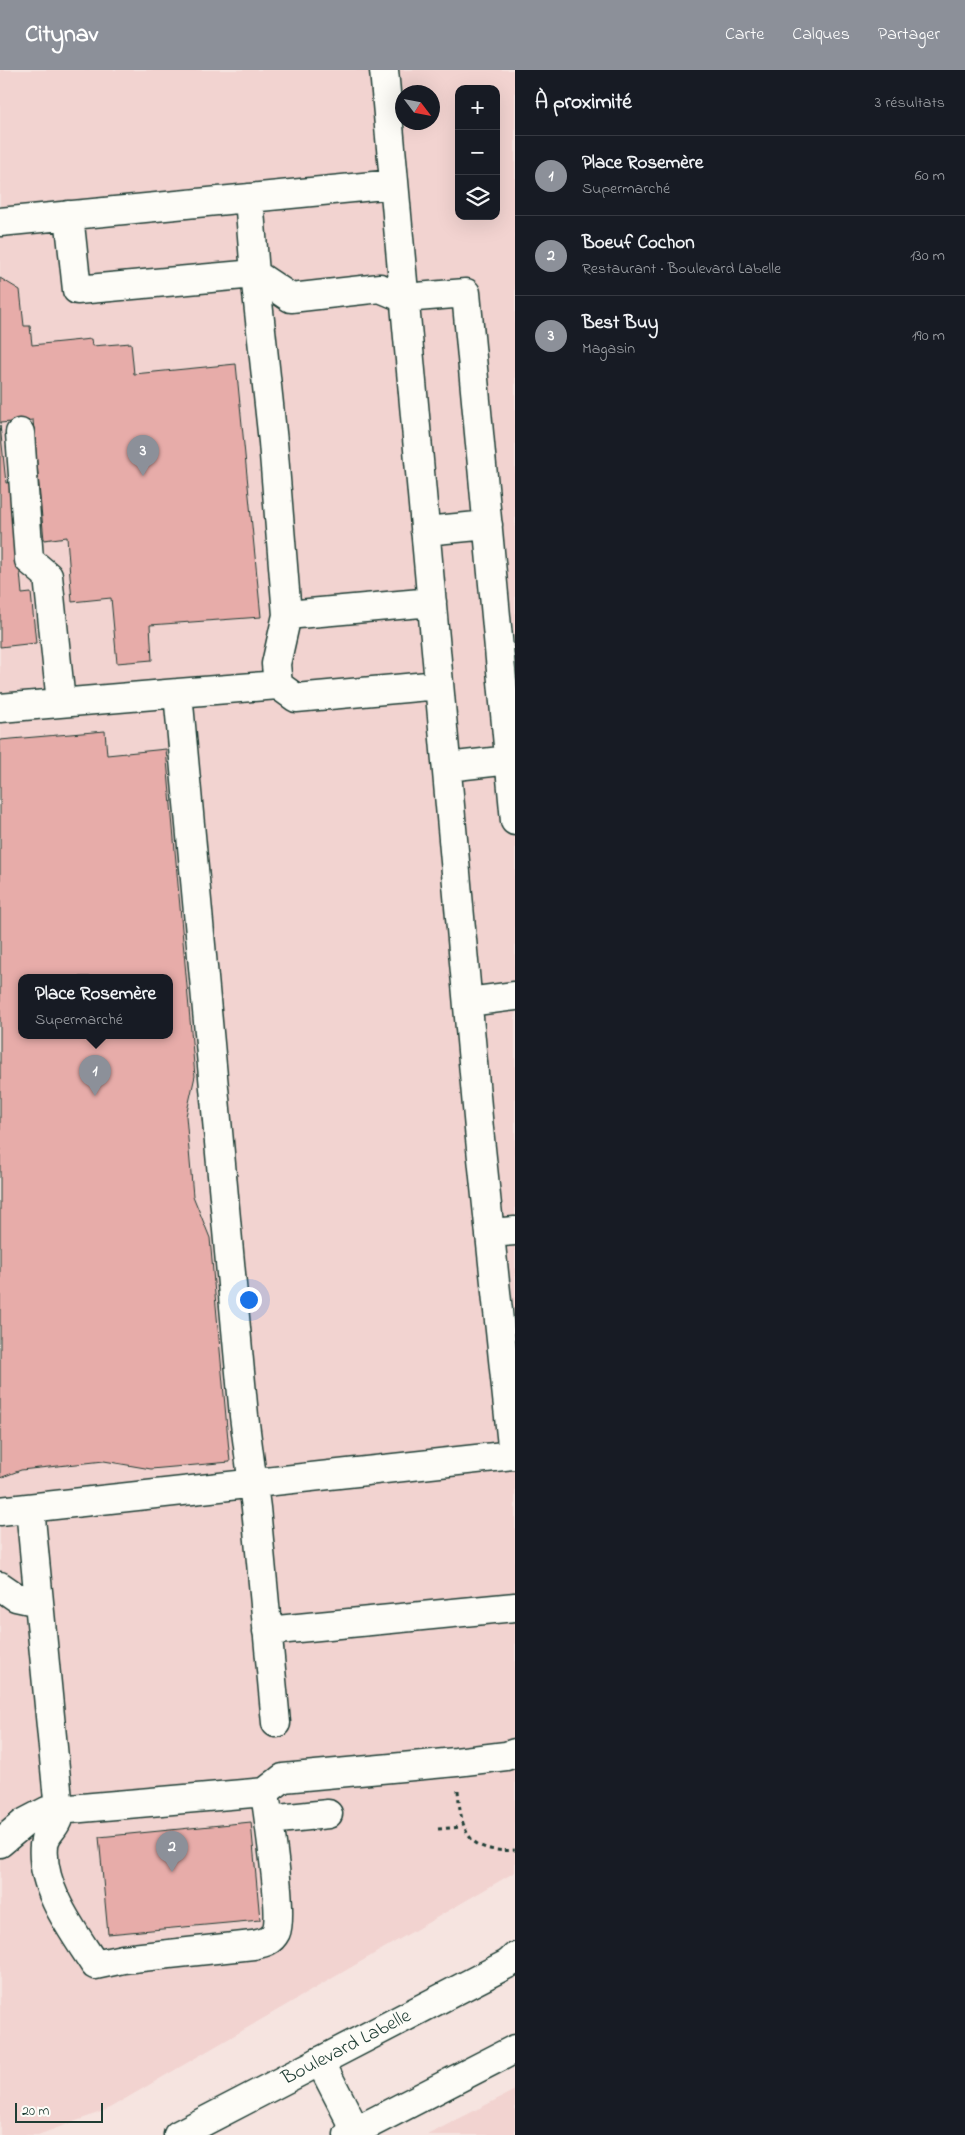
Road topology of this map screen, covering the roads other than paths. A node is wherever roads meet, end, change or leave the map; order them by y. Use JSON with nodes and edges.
{"nodes":[{"id":1,"x":384,"y":70,"type":"edge"},
{"id":2,"x":394,"y":184,"type":"junction"},
{"id":3,"x":249,"y":198,"type":"junction"},
{"id":4,"x":69,"y":215,"type":"junction"},
{"id":5,"x":0,"y":222,"type":"edge"},
{"id":6,"x":255,"y":274,"type":"junction"},
{"id":7,"x":404,"y":298,"type":"junction"},
{"id":8,"x":20,"y":433,"type":"dead end"},
{"id":9,"x":488,"y":525,"type":"junction"},
{"id":10,"x":426,"y":532,"type":"junction"},
{"id":11,"x":432,"y":602,"type":"junction"},
{"id":12,"x":287,"y":615,"type":"junction"},
{"id":13,"x":278,"y":685,"type":"junction"},
{"id":14,"x":439,"y":685,"type":"junction"},
{"id":15,"x":178,"y":693,"type":"junction"},
{"id":16,"x":61,"y":703,"type":"junction"},
{"id":17,"x":0,"y":708,"type":"edge"},
{"id":18,"x":510,"y":760,"type":"junction"},
{"id":19,"x":447,"y":767,"type":"junction"},
{"id":20,"x":515,"y":821,"type":"edge"},
{"id":21,"x":515,"y":996,"type":"edge"},
{"id":22,"x":468,"y":1002,"type":"junction"},
{"id":23,"x":502,"y":1232,"type":"edge"},
{"id":24,"x":514,"y":1459,"type":"edge"},
{"id":25,"x":252,"y":1484,"type":"junction"},
{"id":26,"x":30,"y":1508,"type":"junction"},
{"id":27,"x":0,"y":1510,"type":"edge"},
{"id":28,"x":0,"y":1586,"type":"edge"},
{"id":29,"x":39,"y":1602,"type":"junction"},
{"id":30,"x":515,"y":1607,"type":"edge"},
{"id":31,"x":267,"y":1631,"type":"junction"},
{"id":32,"x":276,"y":1723,"type":"dead end"},
{"id":33,"x":515,"y":1753,"type":"edge"},
{"id":34,"x":265,"y":1792,"type":"junction"},
{"id":35,"x":59,"y":1810,"type":"junction"},
{"id":36,"x":328,"y":1814,"type":"dead end"},
{"id":37,"x":269,"y":1820,"type":"junction"},
{"id":38,"x":0,"y":1843,"type":"edge"},
{"id":39,"x":513,"y":1960,"type":"edge"},
{"id":40,"x":515,"y":2049,"type":"edge"},
{"id":41,"x":320,"y":2061,"type":"junction"},
{"id":42,"x":354,"y":2134,"type":"edge"},
{"id":43,"x":178,"y":2135,"type":"edge"}],
"edges":[{"from":1,"to":2,"type":"main road"},
{"from":2,"to":3,"type":"main road"},
{"from":2,"to":7,"type":"main road"},
{"from":3,"to":4,"type":"main road"},
{"from":3,"to":6,"type":"main road"},
{"from":4,"to":5,"type":"main road"},
{"from":4,"to":6,"type":"main road"},
{"from":6,"to":7,"type":"main road"},
{"from":6,"to":12,"type":"main road"},
{"from":7,"to":9,"type":"main road"},
{"from":7,"to":10,"type":"main road"},
{"from":8,"to":16,"type":"main road"},
{"from":9,"to":10,"type":"main road"},
{"from":9,"to":18,"type":"main road"},
{"from":10,"to":11,"type":"main road"},
{"from":11,"to":12,"type":"main road"},
{"from":11,"to":14,"type":"main road"},
{"from":12,"to":13,"type":"main road"},
{"from":13,"to":14,"type":"main road"},
{"from":13,"to":15,"type":"main road"},
{"from":14,"to":19,"type":"main road"},
{"from":15,"to":16,"type":"main road"},
{"from":15,"to":25,"type":"main road"},
{"from":16,"to":17,"type":"main road"},
{"from":18,"to":19,"type":"main road"},
{"from":18,"to":20,"type":"main road"},
{"from":19,"to":22,"type":"main road"},
{"from":21,"to":22,"type":"main road"},
{"from":22,"to":23,"type":"main road"},
{"from":23,"to":24,"type":"main road"},
{"from":24,"to":25,"type":"main road"},
{"from":25,"to":26,"type":"main road"},
{"from":25,"to":31,"type":"main road"},
{"from":26,"to":27,"type":"main road"},
{"from":26,"to":29,"type":"main road"},
{"from":28,"to":29,"type":"main road"},
{"from":29,"to":35,"type":"main road"},
{"from":30,"to":31,"type":"main road"},
{"from":31,"to":32,"type":"main road"},
{"from":33,"to":34,"type":"main road"},
{"from":34,"to":35,"type":"main road"},
{"from":34,"to":37,"type":"main road"},
{"from":35,"to":37,"type":"main road"},
{"from":35,"to":38,"type":"main road"},
{"from":36,"to":37,"type":"main road"},
{"from":39,"to":41,"type":"main road","name":"Boulevard Labelle"},
{"from":40,"to":42,"type":"main road"},
{"from":41,"to":42,"type":"main road"},
{"from":41,"to":43,"type":"main road","name":"Boulevard Labelle"}]}
